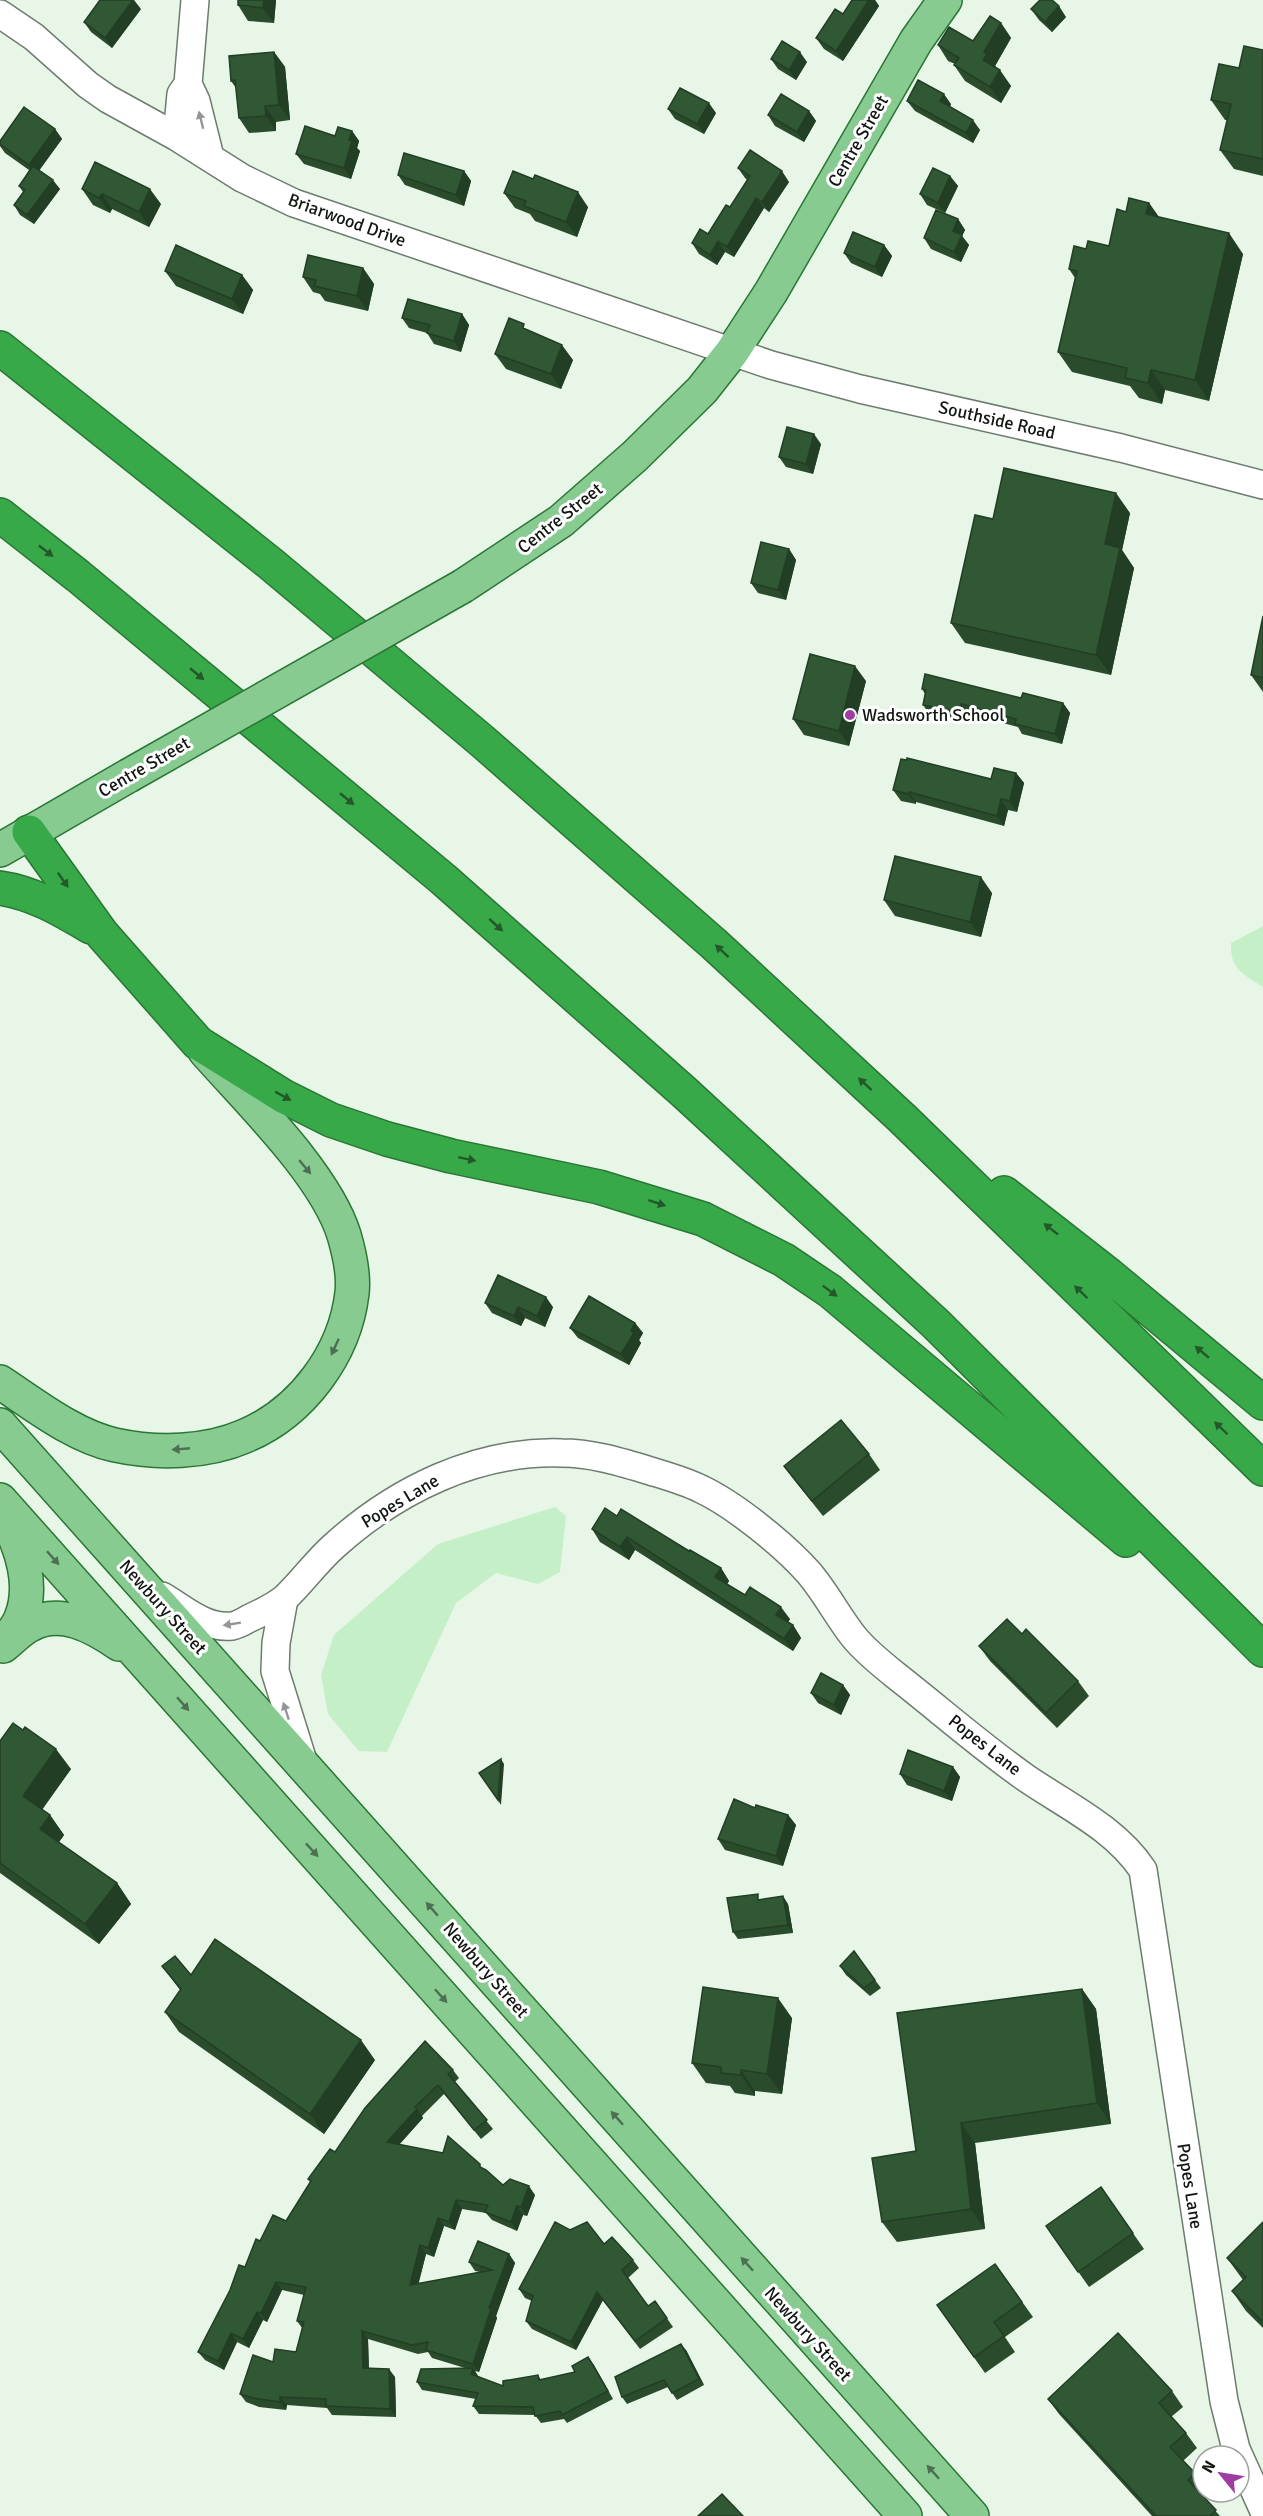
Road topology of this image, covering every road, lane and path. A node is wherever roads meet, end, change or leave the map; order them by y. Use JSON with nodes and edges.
{"nodes":[{"id":1,"x":195,"y":0,"type":"edge"},
{"id":2,"x":945,"y":0,"type":"edge"},
{"id":3,"x":0,"y":14,"type":"edge"},
{"id":4,"x":188,"y":84,"type":"junction"},
{"id":5,"x":177,"y":137,"type":"junction"},
{"id":6,"x":210,"y":157,"type":"junction"},
{"id":7,"x":0,"y":348,"type":"edge"},
{"id":8,"x":732,"y":352,"type":"junction"},
{"id":9,"x":1263,"y":485,"type":"edge"},
{"id":10,"x":0,"y":515,"type":"edge"},
{"id":11,"x":29,"y":832,"type":"junction"},
{"id":12,"x":0,"y":850,"type":"edge"},
{"id":13,"x":0,"y":888,"type":"edge"},
{"id":14,"x":102,"y":934,"type":"junction"},
{"id":15,"x":198,"y":1043,"type":"junction"},
{"id":16,"x":903,"y":1119,"type":"junction"},
{"id":17,"x":0,"y":1382,"type":"edge"},
{"id":18,"x":1263,"y":1403,"type":"edge"},
{"id":19,"x":0,"y":1425,"type":"edge"},
{"id":20,"x":1263,"y":1469,"type":"edge"},
{"id":21,"x":0,"y":1500,"type":"edge"},
{"id":22,"x":0,"y":1507,"type":"edge"},
{"id":23,"x":143,"y":1584,"type":"junction"},
{"id":24,"x":284,"y":1599,"type":"junction"},
{"id":25,"x":2,"y":1648,"type":"edge"},
{"id":26,"x":1263,"y":1652,"type":"edge"},
{"id":27,"x":158,"y":1676,"type":"junction"},
{"id":28,"x":305,"y":1767,"type":"junction"},
{"id":29,"x":1263,"y":2509,"type":"edge"},
{"id":30,"x":905,"y":2516,"type":"edge"},
{"id":31,"x":972,"y":2516,"type":"edge"}],
"edges":[{"from":1,"to":4,"type":"street"},
{"from":2,"to":8,"type":"main road","name":"Centre Street"},
{"from":3,"to":5,"type":"street","name":"Briarwood Drive"},
{"from":4,"to":5,"type":"street"},
{"from":6,"to":4,"type":"street","one_way":true},
{"from":5,"to":6,"type":"street","name":"Briarwood Drive"},
{"from":6,"to":8,"type":"street","name":"Briarwood Drive"},
{"from":16,"to":7,"type":"highway","one_way":true},
{"from":8,"to":9,"type":"street","name":"Southside Road"},
{"from":8,"to":11,"type":"main road","name":"Centre Street","bridge":true},
{"from":10,"to":26,"type":"highway","one_way":true},
{"from":11,"to":12,"type":"main road","name":"Centre Street"},
{"from":11,"to":14,"type":"highway","one_way":true},
{"from":13,"to":14,"type":"highway"},
{"from":14,"to":15,"type":"highway"},
{"from":15,"to":17,"type":"main road","one_way":true},
{"from":15,"to":26,"type":"highway","one_way":true},
{"from":18,"to":16,"type":"highway","one_way":true},
{"from":20,"to":16,"type":"highway","one_way":true},
{"from":19,"to":23,"type":"main road","name":"Newbury Street"},
{"from":21,"to":27,"type":"main road","one_way":true},
{"from":22,"to":25,"type":"main road"},
{"from":24,"to":23,"type":"street","name":"Popes Lane","one_way":true},
{"from":23,"to":28,"type":"main road","name":"Newbury Street"},
{"from":28,"to":24,"type":"street","one_way":true},
{"from":24,"to":29,"type":"street","name":"Popes Lane"},
{"from":25,"to":27,"type":"main road"},
{"from":27,"to":30,"type":"main road","one_way":true},
{"from":31,"to":28,"type":"main road","name":"Newbury Street","one_way":true}]}
